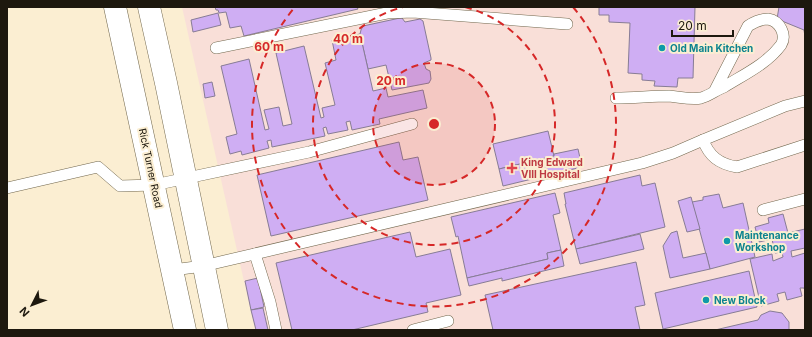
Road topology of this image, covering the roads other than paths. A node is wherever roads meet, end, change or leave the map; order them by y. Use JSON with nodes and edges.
{"nodes":[{"id":1,"x":115,"y":7,"type":"edge"},
{"id":2,"x":149,"y":7,"type":"edge"},
{"id":3,"x":567,"y":24,"type":"dead end"},
{"id":4,"x":216,"y":48,"type":"dead end"},
{"id":5,"x":714,"y":92,"type":"junction"},
{"id":6,"x":616,"y":98,"type":"dead end"},
{"id":7,"x":805,"y":101,"type":"edge"},
{"id":8,"x":412,"y":124,"type":"dead end"},
{"id":9,"x":703,"y":140,"type":"junction"},
{"id":10,"x":805,"y":146,"type":"edge"},
{"id":11,"x":185,"y":178,"type":"junction"},
{"id":12,"x":154,"y":185,"type":"junction"},
{"id":13,"x":7,"y":188,"type":"edge"},
{"id":14,"x":805,"y":199,"type":"edge"},
{"id":15,"x":763,"y":210,"type":"dead end"},
{"id":16,"x":255,"y":254,"type":"junction"},
{"id":17,"x":203,"y":266,"type":"junction"},
{"id":18,"x":173,"y":270,"type":"junction"},
{"id":19,"x":448,"y":321,"type":"dead end"},
{"id":20,"x":185,"y":330,"type":"edge"},
{"id":21,"x":217,"y":330,"type":"edge"},
{"id":22,"x":276,"y":330,"type":"edge"},
{"id":23,"x":414,"y":330,"type":"edge"}],
"edges":[{"from":1,"to":12,"type":"main road","name":"Rick Turner Road"},
{"from":2,"to":11,"type":"main road"},
{"from":3,"to":4,"type":"lane"},
{"from":5,"to":5,"type":"lane"},
{"from":5,"to":6,"type":"lane"},
{"from":7,"to":9,"type":"lane"},
{"from":8,"to":11,"type":"lane"},
{"from":9,"to":10,"type":"lane"},
{"from":9,"to":16,"type":"lane"},
{"from":11,"to":12,"type":"lane"},
{"from":11,"to":17,"type":"main road"},
{"from":12,"to":13,"type":"lane"},
{"from":12,"to":18,"type":"main road","name":"Rick Turner Road"},
{"from":14,"to":15,"type":"lane"},
{"from":16,"to":17,"type":"lane"},
{"from":16,"to":22,"type":"lane"},
{"from":17,"to":18,"type":"lane"},
{"from":17,"to":21,"type":"main road"},
{"from":18,"to":20,"type":"main road","name":"Rick Turner Road"},
{"from":19,"to":23,"type":"lane"}]}
